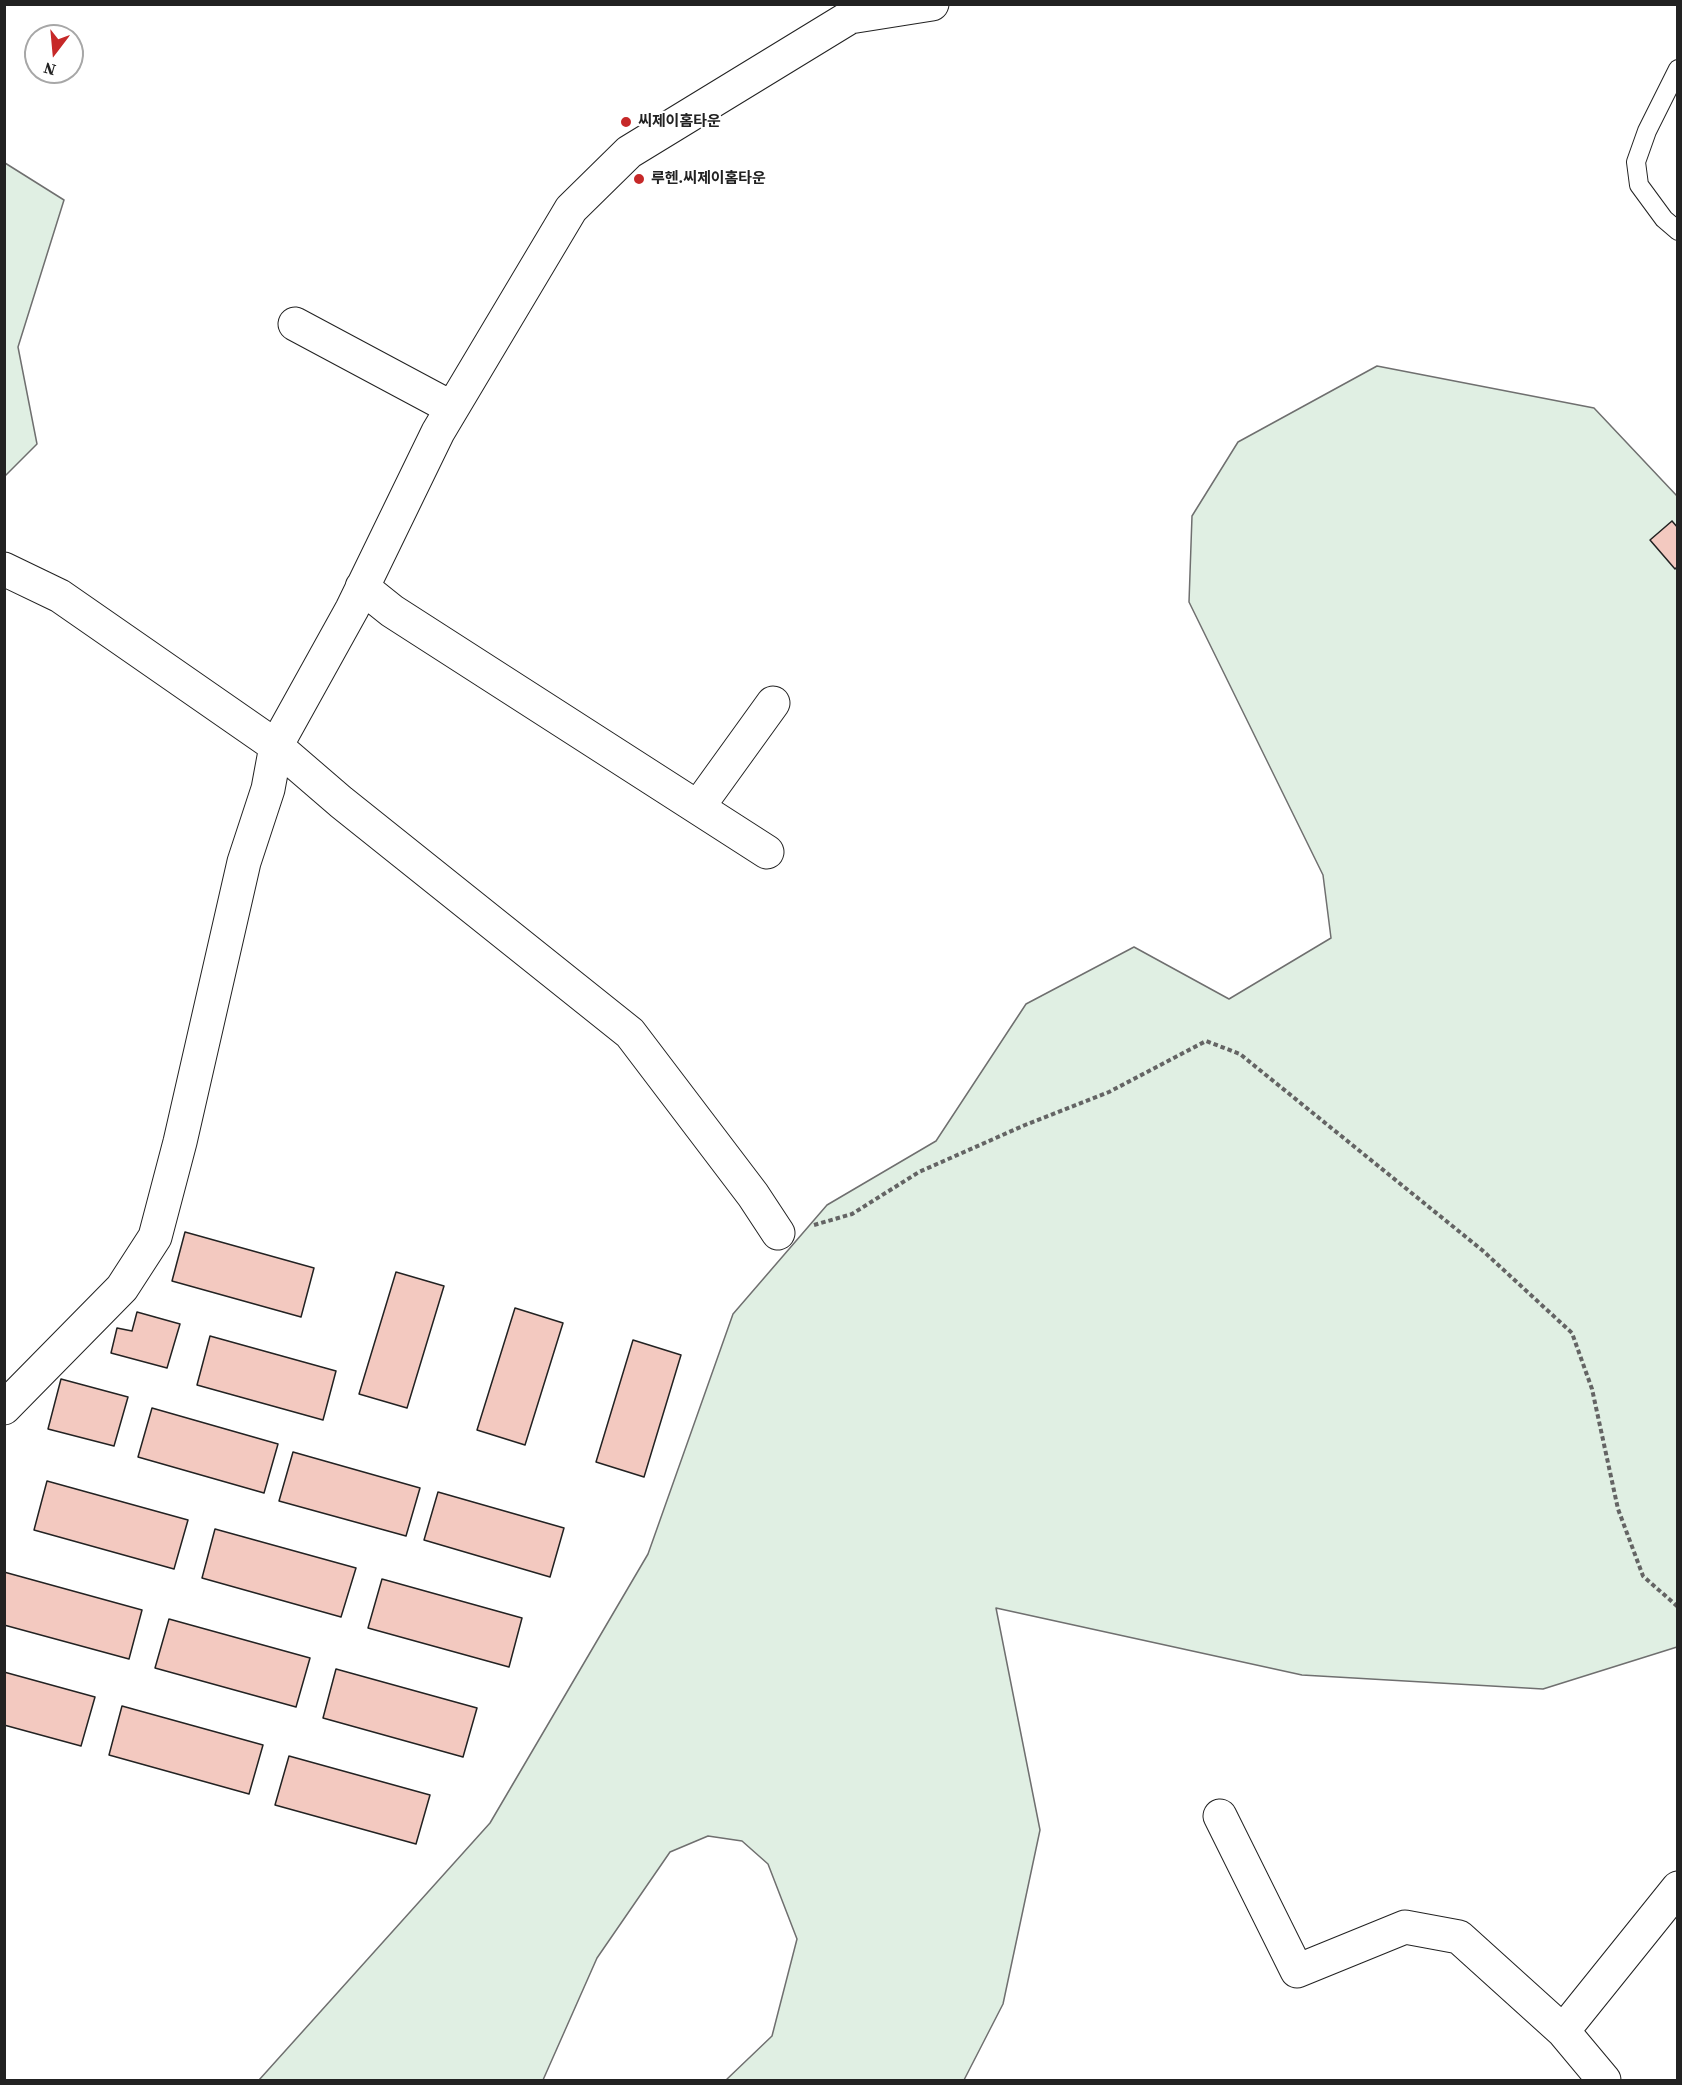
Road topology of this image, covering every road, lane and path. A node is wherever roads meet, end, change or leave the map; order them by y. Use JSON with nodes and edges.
{"nodes":[{"id":1,"x":932,"y":4,"type":"edge"},
{"id":2,"x":853,"y":11,"type":"edge"},
{"id":3,"x":1677,"y":69,"type":"edge"},
{"id":4,"x":1677,"y":231,"type":"edge"},
{"id":5,"x":295,"y":324,"type":"dead end"},
{"id":6,"x":452,"y":408,"type":"junction"},
{"id":7,"x":4,"y":569,"type":"edge"},
{"id":8,"x":362,"y":587,"type":"junction"},
{"id":9,"x":773,"y":703,"type":"dead end"},
{"id":10,"x":276,"y":746,"type":"junction"},
{"id":11,"x":698,"y":807,"type":"junction"},
{"id":12,"x":767,"y":852,"type":"dead end"},
{"id":13,"x":778,"y":1233,"type":"joint"},
{"id":14,"x":4,"y":1408,"type":"edge"},
{"id":15,"x":1677,"y":1606,"type":"edge"},
{"id":16,"x":1220,"y":1816,"type":"dead end"},
{"id":17,"x":1677,"y":1888,"type":"edge"},
{"id":18,"x":1563,"y":2031,"type":"junction"},
{"id":19,"x":1604,"y":2080,"type":"edge"}],
"edges":[{"from":1,"to":2,"type":"street"},
{"from":2,"to":6,"type":"street"},
{"from":3,"to":4,"type":"lane"},
{"from":5,"to":6,"type":"street"},
{"from":6,"to":8,"type":"street"},
{"from":7,"to":10,"type":"street"},
{"from":8,"to":10,"type":"street"},
{"from":8,"to":11,"type":"street"},
{"from":9,"to":11,"type":"street"},
{"from":10,"to":13,"type":"street"},
{"from":10,"to":14,"type":"street"},
{"from":11,"to":12,"type":"street"},
{"from":13,"to":15,"type":"path"},
{"from":16,"to":18,"type":"street"},
{"from":17,"to":18,"type":"street"},
{"from":18,"to":19,"type":"street"}]}
